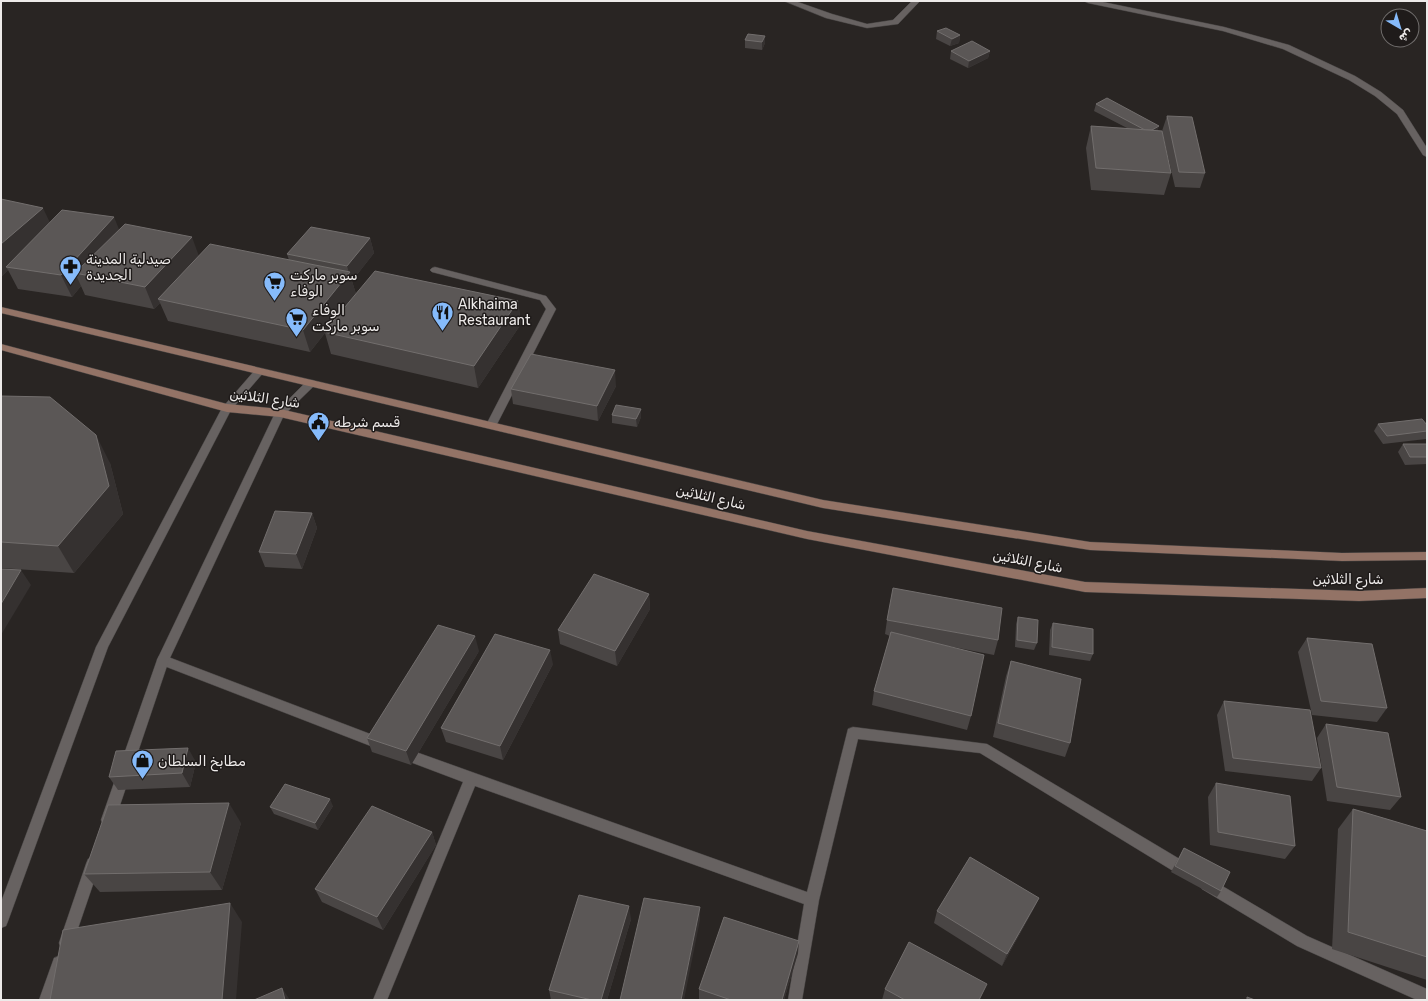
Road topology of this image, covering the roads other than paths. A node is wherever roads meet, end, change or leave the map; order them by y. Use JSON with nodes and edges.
{"nodes":[{"id":1,"x":788,"y":1,"type":"edge"},
{"id":2,"x":916,"y":1,"type":"edge"},
{"id":3,"x":1088,"y":1,"type":"edge"},
{"id":4,"x":1427,"y":155,"type":"edge"},
{"id":5,"x":435,"y":270,"type":"dead end"},
{"id":6,"x":1,"y":310,"type":"edge"},
{"id":7,"x":1,"y":347,"type":"edge"},
{"id":8,"x":259,"y":372,"type":"junction"},
{"id":9,"x":311,"y":383,"type":"junction"},
{"id":10,"x":228,"y":408,"type":"junction"},
{"id":11,"x":280,"y":413,"type":"junction"},
{"id":12,"x":491,"y":425,"type":"junction"},
{"id":13,"x":1427,"y":556,"type":"edge"},
{"id":14,"x":1427,"y":593,"type":"edge"},
{"id":15,"x":163,"y":660,"type":"junction"},
{"id":16,"x":471,"y":779,"type":"junction"},
{"id":17,"x":103,"y":834,"type":"edge"},
{"id":18,"x":98,"y":849,"type":"edge"},
{"id":19,"x":812,"y":900,"type":"junction"},
{"id":20,"x":1,"y":921,"type":"edge"},
{"id":21,"x":1427,"y":997,"type":"edge"},
{"id":22,"x":46,"y":1000,"type":"edge"},
{"id":23,"x":380,"y":1000,"type":"edge"},
{"id":24,"x":795,"y":1000,"type":"edge"}],
"edges":[{"from":1,"to":2,"type":"street"},
{"from":3,"to":4,"type":"street"},
{"from":5,"to":12,"type":"street"},
{"from":6,"to":8,"type":"main road","name":"شارع الثلاثين"},
{"from":7,"to":10,"type":"main road","name":"شارع الثلاثين"},
{"from":8,"to":9,"type":"main road","name":"شارع الثلاثين"},
{"from":8,"to":10,"type":"street"},
{"from":9,"to":11,"type":"street"},
{"from":9,"to":12,"type":"main road","name":"شارع الثلاثين"},
{"from":10,"to":11,"type":"main road","name":"شارع الثلاثين"},
{"from":10,"to":20,"type":"street"},
{"from":11,"to":14,"type":"main road","name":"شارع الثلاثين"},
{"from":11,"to":15,"type":"street"},
{"from":12,"to":13,"type":"main road","name":"شارع الثلاثين"},
{"from":15,"to":16,"type":"street"},
{"from":15,"to":17,"type":"street"},
{"from":16,"to":19,"type":"street"},
{"from":16,"to":23,"type":"street"},
{"from":18,"to":22,"type":"street"},
{"from":19,"to":21,"type":"street"},
{"from":19,"to":24,"type":"street"}]}
